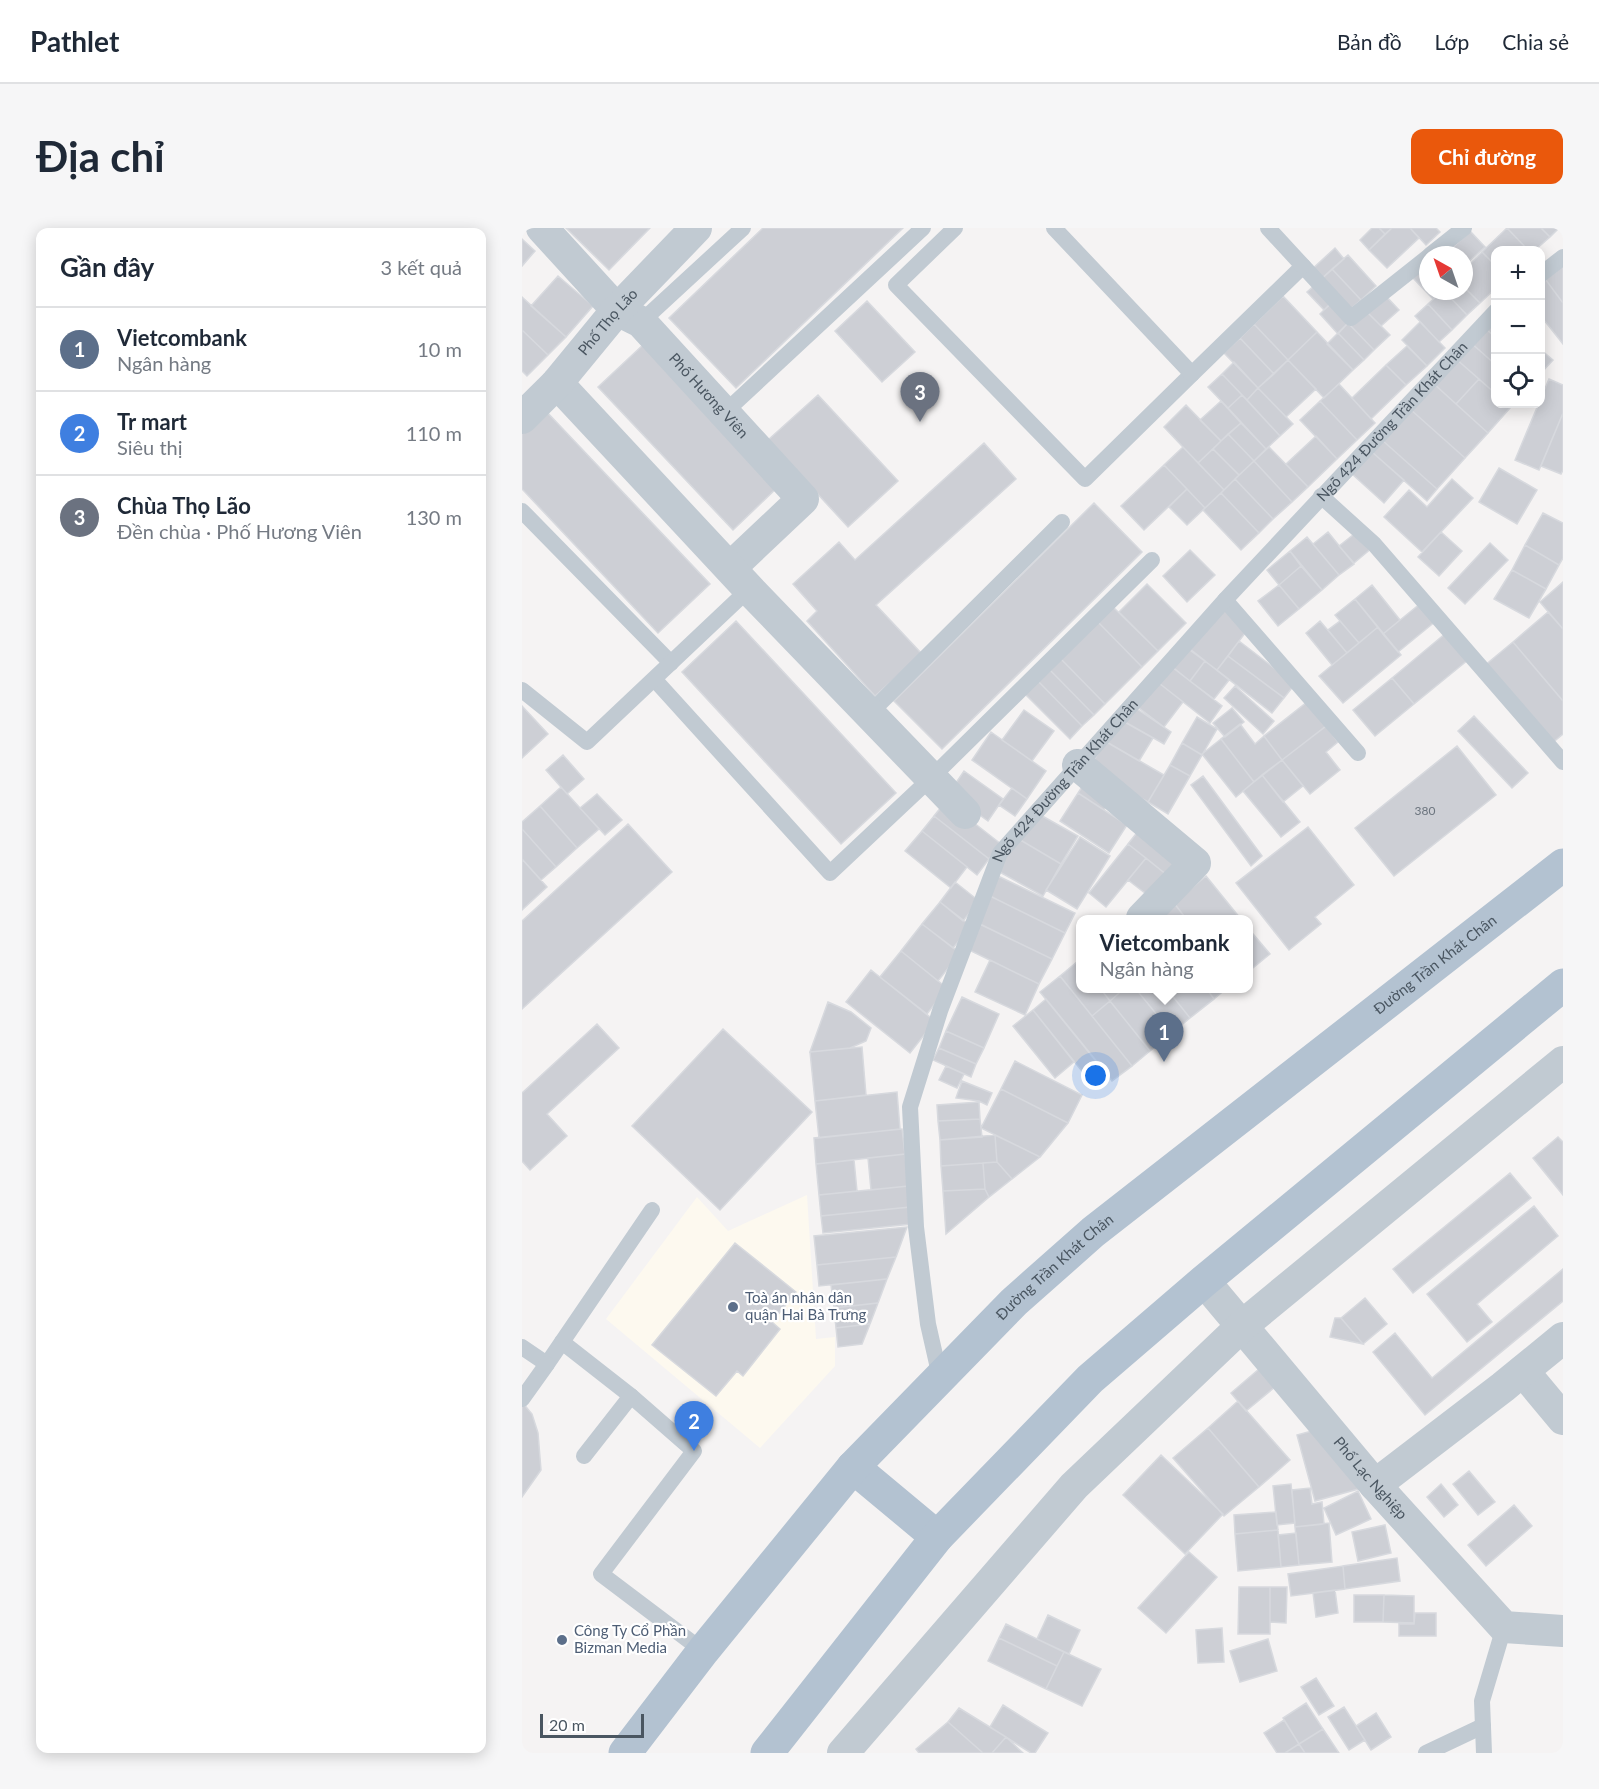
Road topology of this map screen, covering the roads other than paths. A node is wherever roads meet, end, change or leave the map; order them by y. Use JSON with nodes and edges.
{"nodes":[{"id":1,"x":542,"y":228,"type":"edge"},
{"id":2,"x":696,"y":228,"type":"edge"},
{"id":3,"x":743,"y":228,"type":"edge"},
{"id":4,"x":923,"y":228,"type":"edge"},
{"id":5,"x":955,"y":228,"type":"edge"},
{"id":6,"x":1054,"y":228,"type":"edge"},
{"id":7,"x":1268,"y":228,"type":"edge"},
{"id":8,"x":1464,"y":228,"type":"edge"},
{"id":9,"x":1442,"y":246,"type":"edge"},
{"id":10,"x":1563,"y":257,"type":"edge"},
{"id":11,"x":1419,"y":264,"type":"edge"},
{"id":12,"x":1303,"y":266,"type":"junction"},
{"id":13,"x":1545,"y":271,"type":"edge"},
{"id":14,"x":629,"y":316,"type":"junction"},
{"id":15,"x":1491,"y":316,"type":"edge"},
{"id":16,"x":1192,"y":374,"type":"junction"},
{"id":17,"x":557,"y":383,"type":"junction"},
{"id":18,"x":724,"y":413,"type":"junction"},
{"id":19,"x":522,"y":418,"type":"edge"},
{"id":20,"x":1321,"y":496,"type":"junction"},
{"id":21,"x":522,"y":511,"type":"edge"},
{"id":22,"x":1062,"y":522,"type":"dead end"},
{"id":23,"x":1152,"y":560,"type":"dead end"},
{"id":24,"x":739,"y":579,"type":"junction"},
{"id":25,"x":1225,"y":600,"type":"junction"},
{"id":26,"x":671,"y":663,"type":"junction"},
{"id":27,"x":655,"y":680,"type":"junction"},
{"id":28,"x":522,"y":690,"type":"edge"},
{"id":29,"x":868,"y":715,"type":"junction"},
{"id":30,"x":1358,"y":753,"type":"dead end"},
{"id":31,"x":1563,"y":762,"type":"edge"},
{"id":32,"x":1078,"y":765,"type":"junction"},
{"id":33,"x":930,"y":778,"type":"junction"},
{"id":34,"x":965,"y":813,"type":"dead end"},
{"id":35,"x":1563,"y":865,"type":"edge"},
{"id":36,"x":1145,"y":915,"type":"edge"},
{"id":37,"x":1563,"y":986,"type":"edge"},
{"id":38,"x":1563,"y":1062,"type":"edge"},
{"id":39,"x":652,"y":1210,"type":"dead end"},
{"id":40,"x":1204,"y":1281,"type":"junction"},
{"id":41,"x":1243,"y":1325,"type":"junction"},
{"id":42,"x":1563,"y":1338,"type":"edge"},
{"id":43,"x":562,"y":1342,"type":"junction"},
{"id":44,"x":522,"y":1347,"type":"edge"},
{"id":45,"x":547,"y":1364,"type":"junction"},
{"id":46,"x":1523,"y":1371,"type":"junction"},
{"id":47,"x":940,"y":1377,"type":"junction"},
{"id":48,"x":631,"y":1396,"type":"junction"},
{"id":49,"x":522,"y":1400,"type":"edge"},
{"id":50,"x":1563,"y":1419,"type":"edge"},
{"id":51,"x":584,"y":1456,"type":"dead end"},
{"id":52,"x":853,"y":1467,"type":"junction"},
{"id":53,"x":1375,"y":1485,"type":"junction"},
{"id":54,"x":937,"y":1537,"type":"junction"},
{"id":55,"x":1504,"y":1627,"type":"junction"},
{"id":56,"x":1563,"y":1631,"type":"edge"},
{"id":57,"x":703,"y":1651,"type":"junction"},
{"id":58,"x":1483,"y":1726,"type":"junction"},
{"id":59,"x":625,"y":1753,"type":"edge"},
{"id":60,"x":767,"y":1753,"type":"edge"},
{"id":61,"x":843,"y":1753,"type":"edge"},
{"id":62,"x":1426,"y":1753,"type":"edge"},
{"id":63,"x":1484,"y":1753,"type":"edge"}],
"edges":[{"from":1,"to":14,"type":"street","name":"Phố Hương Viên"},
{"from":2,"to":14,"type":"street","name":"Phố Thọ Lão"},
{"from":3,"to":14,"type":"lane"},
{"from":4,"to":18,"type":"lane"},
{"from":5,"to":16,"type":"lane"},
{"from":6,"to":16,"type":"lane"},
{"from":7,"to":12,"type":"lane"},
{"from":8,"to":9,"type":"lane"},
{"from":10,"to":13,"type":"lane"},
{"from":11,"to":12,"type":"lane"},
{"from":12,"to":16,"type":"lane"},
{"from":14,"to":17,"type":"street","name":"Phố Thọ Lão"},
{"from":14,"to":18,"type":"street","name":"Phố Hương Viên"},
{"from":15,"to":20,"type":"lane","name":"Ngõ 424 Đường Trần Khát Chân"},
{"from":17,"to":19,"type":"street","name":"Phố Thọ Lão"},
{"from":17,"to":24,"type":"street"},
{"from":18,"to":24,"type":"street","name":"Phố Hương Viên"},
{"from":20,"to":25,"type":"lane","name":"Ngõ 424 Đường Trần Khát Chân"},
{"from":20,"to":31,"type":"lane"},
{"from":21,"to":26,"type":"lane"},
{"from":22,"to":29,"type":"lane"},
{"from":23,"to":33,"type":"lane"},
{"from":24,"to":26,"type":"lane"},
{"from":24,"to":29,"type":"street"},
{"from":25,"to":30,"type":"lane"},
{"from":25,"to":32,"type":"lane","name":"Ngõ 424 Đường Trần Khát Chân"},
{"from":26,"to":27,"type":"lane"},
{"from":27,"to":28,"type":"lane"},
{"from":27,"to":33,"type":"lane"},
{"from":29,"to":33,"type":"street"},
{"from":32,"to":36,"type":"street"},
{"from":32,"to":47,"type":"lane","name":"Ngõ 424 Đường Trần Khát Chân"},
{"from":33,"to":34,"type":"street"},
{"from":35,"to":47,"type":"main road","name":"Đường Trần Khát Chân"},
{"from":37,"to":40,"type":"main road"},
{"from":38,"to":41,"type":"street"},
{"from":39,"to":43,"type":"lane"},
{"from":40,"to":41,"type":"street","name":"Phố Lạc Nghiệp"},
{"from":40,"to":54,"type":"main road"},
{"from":41,"to":53,"type":"street","name":"Phố Lạc Nghiệp"},
{"from":41,"to":61,"type":"street"},
{"from":42,"to":46,"type":"street"},
{"from":43,"to":45,"type":"lane"},
{"from":43,"to":48,"type":"lane"},
{"from":44,"to":45,"type":"lane"},
{"from":45,"to":49,"type":"lane"},
{"from":46,"to":50,"type":"street"},
{"from":46,"to":53,"type":"street"},
{"from":47,"to":52,"type":"main road","name":"Đường Trần Khát Chân"},
{"from":48,"to":51,"type":"lane"},
{"from":48,"to":57,"type":"lane"},
{"from":52,"to":54,"type":"main road"},
{"from":52,"to":57,"type":"main road","name":"Đường Trần Khát Chân"},
{"from":53,"to":55,"type":"street","name":"Phố Lạc Nghiệp"},
{"from":54,"to":60,"type":"main road"},
{"from":55,"to":56,"type":"street"},
{"from":55,"to":58,"type":"lane"},
{"from":57,"to":59,"type":"main road","name":"Đường Trần Khát Chân"},
{"from":58,"to":62,"type":"lane"},
{"from":58,"to":63,"type":"lane"}]}
